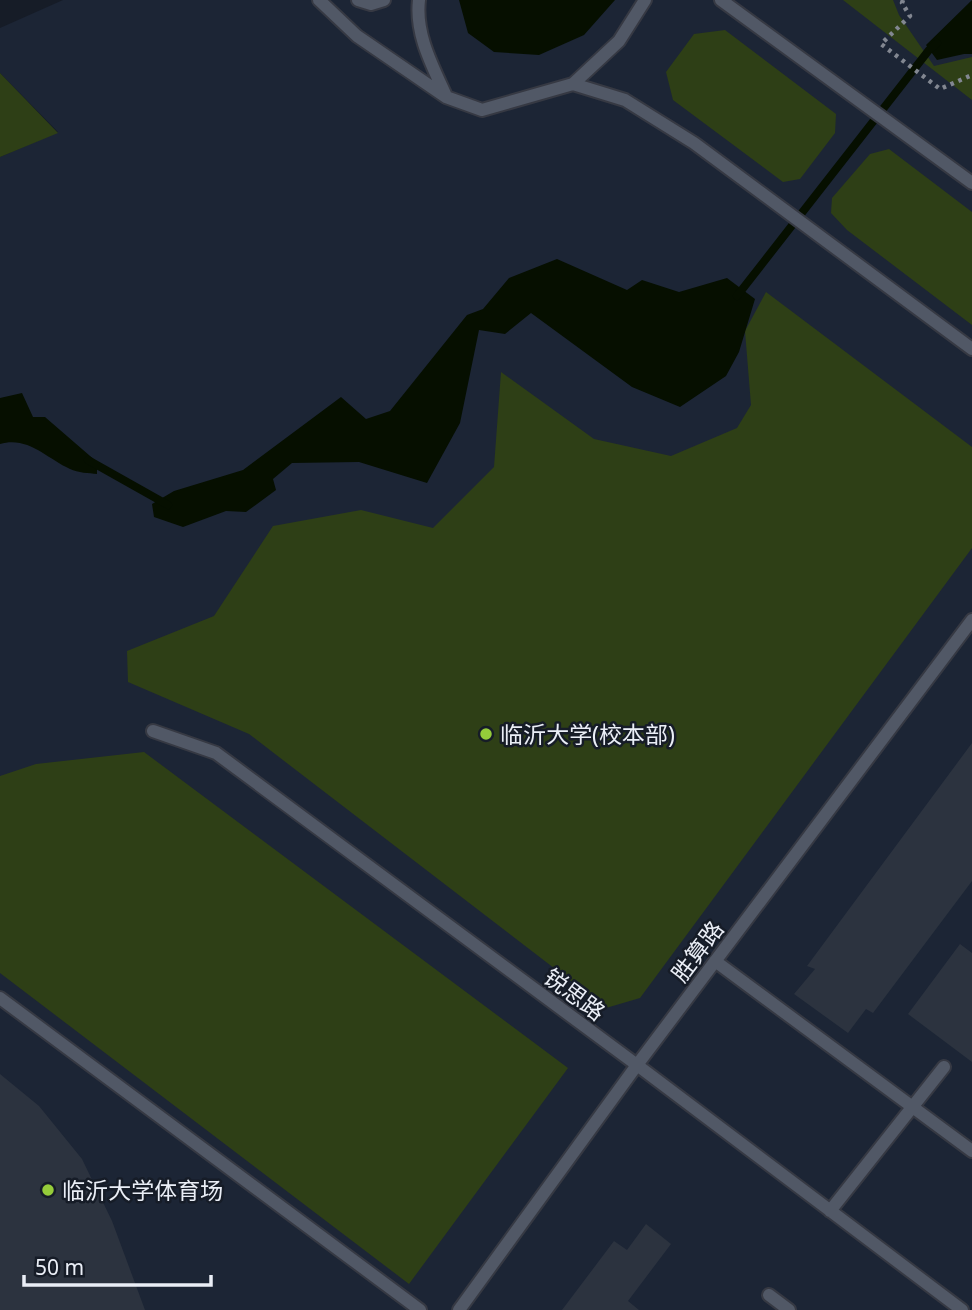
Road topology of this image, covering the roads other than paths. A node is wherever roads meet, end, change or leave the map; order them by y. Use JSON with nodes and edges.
{"nodes":[{"id":1,"x":320,"y":0,"type":"edge"},
{"id":2,"x":358,"y":0,"type":"edge"},
{"id":3,"x":384,"y":0,"type":"edge"},
{"id":4,"x":419,"y":0,"type":"edge"},
{"id":5,"x":645,"y":0,"type":"edge"},
{"id":6,"x":721,"y":0,"type":"edge"},
{"id":7,"x":573,"y":84,"type":"junction"},
{"id":8,"x":446,"y":97,"type":"junction"},
{"id":9,"x":972,"y":184,"type":"edge"},
{"id":10,"x":972,"y":349,"type":"edge"},
{"id":11,"x":972,"y":620,"type":"edge"},
{"id":12,"x":153,"y":730,"type":"dead end"},
{"id":13,"x":715,"y":961,"type":"junction"},
{"id":14,"x":0,"y":998,"type":"edge"},
{"id":15,"x":637,"y":1065,"type":"junction"},
{"id":16,"x":944,"y":1067,"type":"dead end"},
{"id":17,"x":913,"y":1107,"type":"junction"},
{"id":18,"x":972,"y":1151,"type":"edge"},
{"id":19,"x":830,"y":1211,"type":"junction"},
{"id":20,"x":769,"y":1295,"type":"dead end"},
{"id":21,"x":420,"y":1310,"type":"edge"},
{"id":22,"x":459,"y":1310,"type":"edge"},
{"id":23,"x":789,"y":1310,"type":"edge"},
{"id":24,"x":962,"y":1310,"type":"edge"}],
"edges":[{"from":1,"to":8,"type":"lane"},
{"from":2,"to":3,"type":"lane"},
{"from":4,"to":8,"type":"lane"},
{"from":5,"to":7,"type":"lane"},
{"from":6,"to":9,"type":"lane"},
{"from":7,"to":8,"type":"lane"},
{"from":7,"to":10,"type":"lane"},
{"from":11,"to":13,"type":"lane","name":"胜算路"},
{"from":12,"to":15,"type":"lane","name":"锐思路"},
{"from":13,"to":15,"type":"lane","name":"胜算路"},
{"from":13,"to":17,"type":"lane"},
{"from":14,"to":21,"type":"lane"},
{"from":15,"to":19,"type":"lane","name":"锐思路"},
{"from":15,"to":22,"type":"lane","name":"胜算路"},
{"from":16,"to":17,"type":"lane"},
{"from":17,"to":18,"type":"lane"},
{"from":17,"to":19,"type":"lane"},
{"from":19,"to":24,"type":"lane","name":"锐思路"},
{"from":20,"to":23,"type":"lane"}]}
